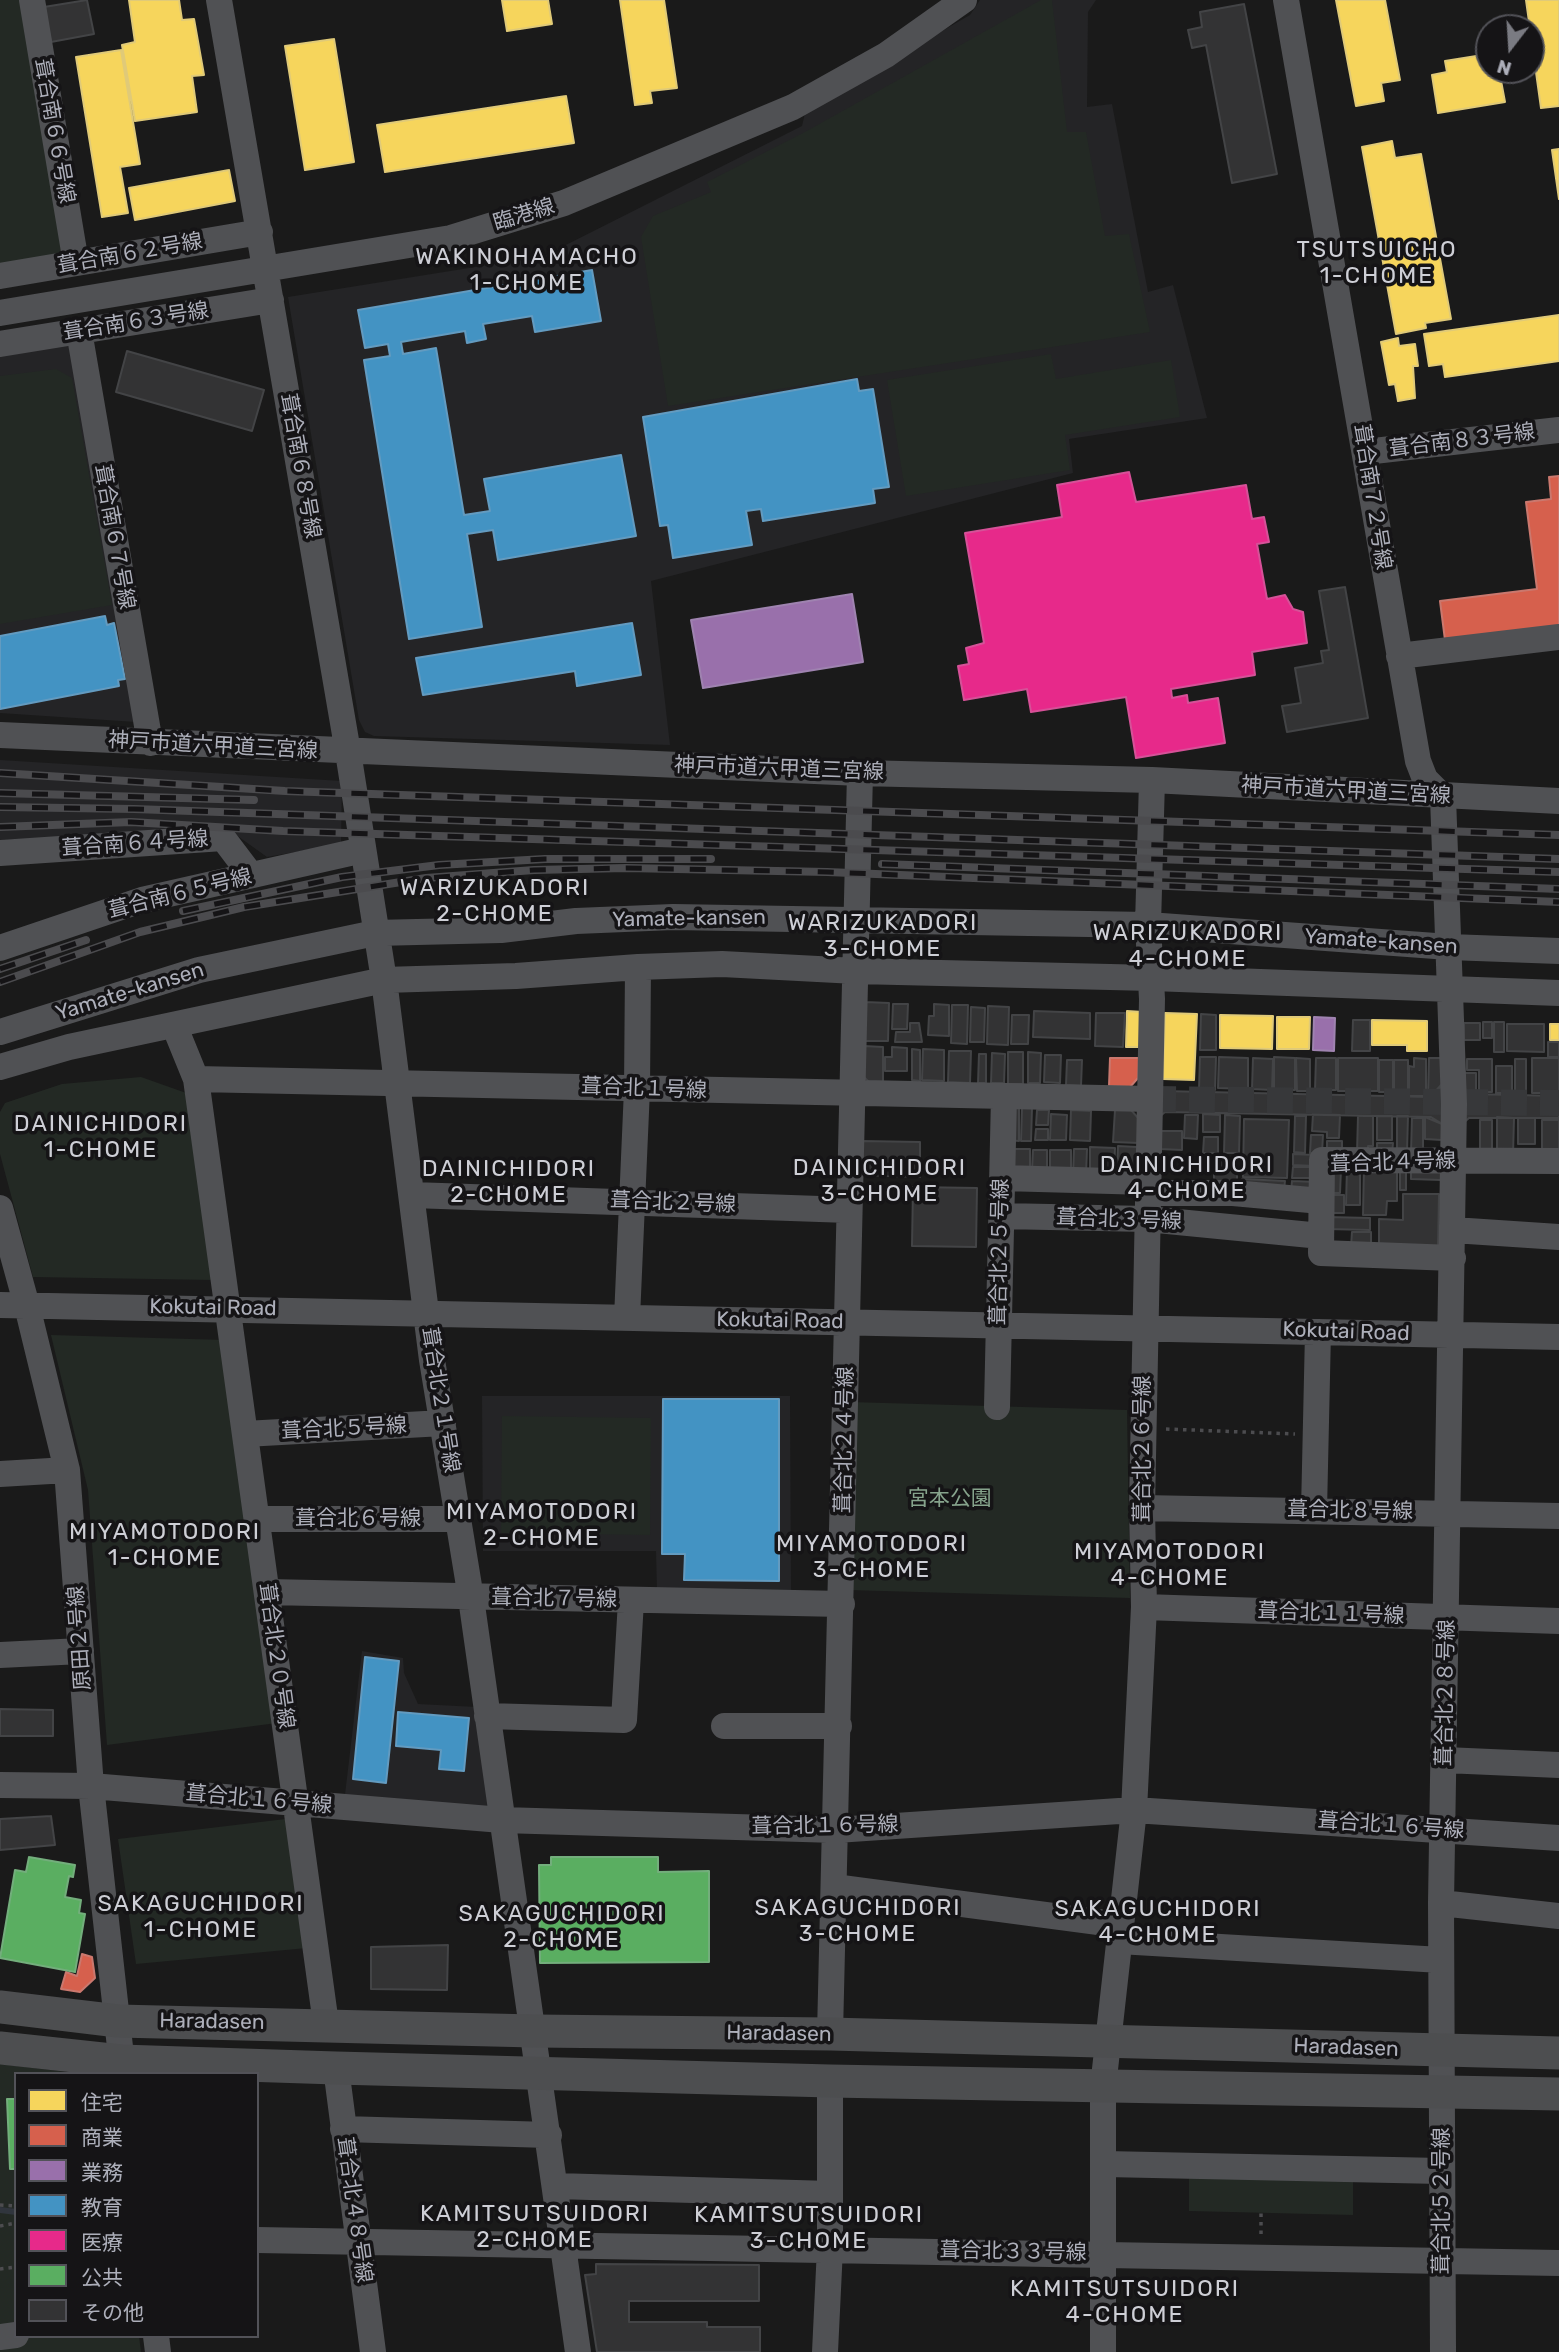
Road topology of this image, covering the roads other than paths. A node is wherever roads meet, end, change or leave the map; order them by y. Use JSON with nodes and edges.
{"nodes":[{"id":1,"x":32,"y":0,"type":"edge"},
{"id":2,"x":219,"y":0,"type":"edge"},
{"id":3,"x":964,"y":0,"type":"edge"},
{"id":4,"x":1286,"y":0,"type":"edge"},
{"id":5,"x":260,"y":232,"type":"junction"},
{"id":6,"x":76,"y":263,"type":"junction"},
{"id":7,"x":0,"y":276,"type":"edge"},
{"id":8,"x":271,"y":300,"type":"junction"},
{"id":9,"x":0,"y":313,"type":"edge"},
{"id":10,"x":79,"y":331,"type":"junction"},
{"id":11,"x":0,"y":344,"type":"edge"},
{"id":12,"x":1559,"y":430,"type":"edge"},
{"id":13,"x":1365,"y":452,"type":"junction"},
{"id":14,"x":1559,"y":636,"type":"edge"},
{"id":15,"x":1399,"y":656,"type":"junction"},
{"id":16,"x":0,"y":735,"type":"edge"},
{"id":17,"x":150,"y":743,"type":"junction"},
{"id":18,"x":348,"y":752,"type":"junction"},
{"id":19,"x":860,"y":773,"type":"junction"},
{"id":20,"x":1152,"y":780,"type":"junction"},
{"id":21,"x":1443,"y":797,"type":"junction"},
{"id":22,"x":1559,"y":801,"type":"edge"},
{"id":23,"x":363,"y":850,"type":"junction"},
{"id":24,"x":0,"y":853,"type":"edge"},
{"id":25,"x":251,"y":875,"type":"junction"},
{"id":26,"x":857,"y":919,"type":"junction"},
{"id":27,"x":1148,"y":925,"type":"junction"},
{"id":28,"x":375,"y":933,"type":"junction"},
{"id":29,"x":1449,"y":947,"type":"junction"},
{"id":30,"x":0,"y":948,"type":"edge"},
{"id":31,"x":1559,"y":951,"type":"edge"},
{"id":32,"x":638,"y":967,"type":"junction"},
{"id":33,"x":856,"y":971,"type":"junction"},
{"id":34,"x":1152,"y":978,"type":"junction"},
{"id":35,"x":384,"y":980,"type":"junction"},
{"id":36,"x":1448,"y":988,"type":"junction"},
{"id":37,"x":1559,"y":993,"type":"edge"},
{"id":38,"x":174,"y":1025,"type":"junction"},
{"id":39,"x":0,"y":1032,"type":"edge"},
{"id":40,"x":0,"y":1067,"type":"edge"},
{"id":41,"x":196,"y":1079,"type":"junction"},
{"id":42,"x":397,"y":1082,"type":"junction"},
{"id":43,"x":637,"y":1089,"type":"junction"},
{"id":44,"x":852,"y":1095,"type":"junction"},
{"id":45,"x":1004,"y":1096,"type":"junction"},
{"id":46,"x":1150,"y":1099,"type":"junction"},
{"id":47,"x":1453,"y":1161,"type":"junction"},
{"id":48,"x":1559,"y":1161,"type":"edge"},
{"id":49,"x":1002,"y":1178,"type":"junction"},
{"id":50,"x":412,"y":1195,"type":"junction"},
{"id":51,"x":1148,"y":1198,"type":"junction"},
{"id":52,"x":1321,"y":1200,"type":"junction"},
{"id":53,"x":632,"y":1202,"type":"junction"},
{"id":54,"x":0,"y":1208,"type":"edge"},
{"id":55,"x":849,"y":1210,"type":"junction"},
{"id":56,"x":1001,"y":1216,"type":"junction"},
{"id":57,"x":1453,"y":1230,"type":"junction"},
{"id":58,"x":1321,"y":1236,"type":"junction"},
{"id":59,"x":1559,"y":1237,"type":"edge"},
{"id":60,"x":1453,"y":1258,"type":"junction"},
{"id":61,"x":0,"y":1305,"type":"edge"},
{"id":62,"x":27,"y":1306,"type":"junction"},
{"id":63,"x":228,"y":1308,"type":"junction"},
{"id":64,"x":426,"y":1313,"type":"junction"},
{"id":65,"x":627,"y":1318,"type":"junction"},
{"id":66,"x":847,"y":1322,"type":"junction"},
{"id":67,"x":999,"y":1324,"type":"junction"},
{"id":68,"x":1144,"y":1326,"type":"junction"},
{"id":69,"x":1318,"y":1332,"type":"junction"},
{"id":70,"x":1452,"y":1335,"type":"junction"},
{"id":71,"x":1559,"y":1337,"type":"edge"},
{"id":72,"x":997,"y":1407,"type":"dead end"},
{"id":73,"x":443,"y":1423,"type":"junction"},
{"id":74,"x":245,"y":1434,"type":"junction"},
{"id":75,"x":67,"y":1470,"type":"junction"},
{"id":76,"x":0,"y":1474,"type":"edge"},
{"id":77,"x":1142,"y":1507,"type":"junction"},
{"id":78,"x":1314,"y":1511,"type":"junction"},
{"id":79,"x":1448,"y":1513,"type":"junction"},
{"id":80,"x":1559,"y":1516,"type":"edge"},
{"id":81,"x":257,"y":1519,"type":"junction"},
{"id":82,"x":458,"y":1519,"type":"junction"},
{"id":83,"x":267,"y":1592,"type":"junction"},
{"id":84,"x":471,"y":1598,"type":"junction"},
{"id":85,"x":631,"y":1601,"type":"junction"},
{"id":86,"x":842,"y":1604,"type":"junction"},
{"id":87,"x":1144,"y":1607,"type":"junction"},
{"id":88,"x":1448,"y":1618,"type":"junction"},
{"id":89,"x":1559,"y":1621,"type":"edge"},
{"id":90,"x":80,"y":1651,"type":"junction"},
{"id":91,"x":0,"y":1655,"type":"edge"},
{"id":92,"x":487,"y":1716,"type":"junction"},
{"id":93,"x":724,"y":1726,"type":"dead end"},
{"id":94,"x":839,"y":1726,"type":"junction"},
{"id":95,"x":1445,"y":1760,"type":"junction"},
{"id":96,"x":1559,"y":1765,"type":"edge"},
{"id":97,"x":0,"y":1785,"type":"edge"},
{"id":98,"x":91,"y":1786,"type":"junction"},
{"id":99,"x":298,"y":1804,"type":"junction"},
{"id":100,"x":1134,"y":1810,"type":"junction"},
{"id":101,"x":502,"y":1820,"type":"junction"},
{"id":102,"x":1442,"y":1828,"type":"junction"},
{"id":103,"x":836,"y":1830,"type":"junction"},
{"id":104,"x":1559,"y":1838,"type":"edge"},
{"id":105,"x":834,"y":1887,"type":"junction"},
{"id":106,"x":1441,"y":1903,"type":"junction"},
{"id":107,"x":1559,"y":1916,"type":"edge"},
{"id":108,"x":1120,"y":1933,"type":"junction"},
{"id":109,"x":1441,"y":1960,"type":"junction"},
{"id":110,"x":0,"y":2007,"type":"edge"},
{"id":111,"x":118,"y":2021,"type":"junction"},
{"id":112,"x":326,"y":2024,"type":"junction"},
{"id":113,"x":534,"y":2031,"type":"junction"},
{"id":114,"x":830,"y":2034,"type":"junction"},
{"id":115,"x":1108,"y":2041,"type":"junction"},
{"id":116,"x":0,"y":2048,"type":"edge"},
{"id":117,"x":1441,"y":2050,"type":"junction"},
{"id":118,"x":1559,"y":2053,"type":"edge"},
{"id":119,"x":122,"y":2067,"type":"edge"},
{"id":120,"x":336,"y":2068,"type":"junction"},
{"id":121,"x":540,"y":2073,"type":"junction"},
{"id":122,"x":830,"y":2081,"type":"junction"},
{"id":123,"x":1102,"y":2087,"type":"junction"},
{"id":124,"x":1441,"y":2092,"type":"junction"},
{"id":125,"x":1559,"y":2094,"type":"edge"},
{"id":126,"x":344,"y":2129,"type":"junction"},
{"id":127,"x":549,"y":2135,"type":"junction"},
{"id":128,"x":1104,"y":2164,"type":"junction"},
{"id":129,"x":1441,"y":2171,"type":"junction"},
{"id":130,"x":556,"y":2186,"type":"junction"},
{"id":131,"x":830,"y":2194,"type":"junction"},
{"id":132,"x":259,"y":2240,"type":"edge"},
{"id":133,"x":358,"y":2243,"type":"junction"},
{"id":134,"x":565,"y":2245,"type":"junction"},
{"id":135,"x":830,"y":2248,"type":"junction"},
{"id":136,"x":1104,"y":2254,"type":"junction"},
{"id":137,"x":1442,"y":2262,"type":"junction"},
{"id":138,"x":1559,"y":2263,"type":"edge"},
{"id":139,"x":373,"y":2352,"type":"edge"},
{"id":140,"x":578,"y":2352,"type":"edge"},
{"id":141,"x":825,"y":2352,"type":"edge"},
{"id":142,"x":1103,"y":2352,"type":"edge"},
{"id":143,"x":1443,"y":2352,"type":"edge"}],
"edges":[{"from":1,"to":6,"type":"street","name":"葺合南６６号線"},
{"from":2,"to":5,"type":"street","name":"葺合南６８号線"},
{"from":3,"to":9,"type":"street","name":"臨港線"},
{"from":4,"to":13,"type":"street","name":"葺合南７２号線"},
{"from":5,"to":6,"type":"street","name":"葺合南６２号線"},
{"from":5,"to":8,"type":"street","name":"葺合南６８号線"},
{"from":6,"to":7,"type":"street","name":"葺合南６２号線"},
{"from":8,"to":10,"type":"street","name":"葺合南６３号線"},
{"from":8,"to":18,"type":"street","name":"葺合南６８号線"},
{"from":10,"to":11,"type":"street","name":"葺合南６３号線"},
{"from":10,"to":17,"type":"street","name":"葺合南６７号線"},
{"from":12,"to":13,"type":"street","name":"葺合南８３号線"},
{"from":13,"to":15,"type":"street","name":"葺合南７２号線"},
{"from":14,"to":15,"type":"street"},
{"from":15,"to":21,"type":"street","name":"葺合南７２号線"},
{"from":16,"to":17,"type":"street","name":"神戸市道六甲道三宮線"},
{"from":17,"to":18,"type":"street","name":"神戸市道六甲道三宮線"},
{"from":18,"to":19,"type":"street","name":"神戸市道六甲道三宮線"},
{"from":18,"to":23,"type":"street","name":"葺合南６８号線"},
{"from":19,"to":20,"type":"street","name":"神戸市道六甲道三宮線"},
{"from":19,"to":26,"type":"street","name":"葺合北２４号線"},
{"from":20,"to":21,"type":"street","name":"神戸市道六甲道三宮線"},
{"from":20,"to":27,"type":"street","name":"葺合北２６号線"},
{"from":21,"to":22,"type":"street","name":"神戸市道六甲道三宮線"},
{"from":21,"to":29,"type":"street"},
{"from":23,"to":25,"type":"street","name":"葺合南６５号線"},
{"from":23,"to":28,"type":"street","name":"葺合南６８号線"},
{"from":24,"to":25,"type":"street","name":"葺合南６４号線"},
{"from":25,"to":30,"type":"street","name":"葺合南６５号線"},
{"from":26,"to":27,"type":"street","name":"Yamate-kansen"},
{"from":26,"to":28,"type":"street","name":"Yamate-kansen"},
{"from":26,"to":33,"type":"street","name":"葺合北２４号線"},
{"from":27,"to":29,"type":"street","name":"Yamate-kansen"},
{"from":27,"to":34,"type":"street","name":"葺合北２６号線"},
{"from":28,"to":35,"type":"street","name":"葺合北２１号線"},
{"from":28,"to":39,"type":"street","name":"Yamate-kansen"},
{"from":29,"to":31,"type":"street","name":"Yamate-kansen"},
{"from":29,"to":36,"type":"street"},
{"from":32,"to":33,"type":"street","name":"Yamate-kansen"},
{"from":32,"to":35,"type":"street","name":"Yamate-kansen"},
{"from":32,"to":43,"type":"street"},
{"from":33,"to":34,"type":"street","name":"Yamate-kansen"},
{"from":33,"to":44,"type":"street","name":"葺合北２４号線"},
{"from":34,"to":36,"type":"street","name":"Yamate-kansen"},
{"from":34,"to":46,"type":"street","name":"葺合北２６号線"},
{"from":35,"to":38,"type":"street","name":"Yamate-kansen"},
{"from":35,"to":42,"type":"street","name":"葺合北２１号線"},
{"from":36,"to":37,"type":"street","name":"Yamate-kansen"},
{"from":36,"to":47,"type":"street","name":"葺合北２８号線"},
{"from":38,"to":40,"type":"street","name":"Yamate-kansen"},
{"from":38,"to":41,"type":"street"},
{"from":41,"to":42,"type":"street","name":"葺合北１号線"},
{"from":41,"to":63,"type":"street","name":"葺合北２０号線"},
{"from":42,"to":43,"type":"street","name":"葺合北１号線"},
{"from":42,"to":50,"type":"street","name":"葺合北２１号線"},
{"from":43,"to":44,"type":"street","name":"葺合北１号線"},
{"from":43,"to":53,"type":"street"},
{"from":44,"to":45,"type":"street","name":"葺合北１号線"},
{"from":44,"to":55,"type":"street","name":"葺合北２４号線"},
{"from":45,"to":46,"type":"street","name":"葺合北１号線"},
{"from":45,"to":49,"type":"street","name":"葺合北２５号線"},
{"from":46,"to":51,"type":"street","name":"葺合北２６号線"},
{"from":47,"to":48,"type":"street","name":"葺合北４号線"},
{"from":47,"to":52,"type":"street","name":"葺合北４号線"},
{"from":47,"to":57,"type":"street","name":"葺合北２８号線"},
{"from":49,"to":51,"type":"street"},
{"from":49,"to":56,"type":"street","name":"葺合北２５号線"},
{"from":50,"to":53,"type":"street","name":"葺合北２号線"},
{"from":50,"to":64,"type":"street","name":"葺合北２１号線"},
{"from":51,"to":52,"type":"street"},
{"from":51,"to":56,"type":"street","name":"葺合北３号線"},
{"from":51,"to":58,"type":"street","name":"葺合北３号線"},
{"from":51,"to":68,"type":"street","name":"葺合北２６号線"},
{"from":52,"to":58,"type":"street","name":"葺合北４号線"},
{"from":53,"to":55,"type":"street","name":"葺合北２号線"},
{"from":53,"to":65,"type":"street"},
{"from":54,"to":62,"type":"street","name":"原田２号線"},
{"from":55,"to":66,"type":"street","name":"葺合北２４号線"},
{"from":56,"to":67,"type":"street","name":"葺合北２５号線"},
{"from":57,"to":59,"type":"street"},
{"from":57,"to":60,"type":"street","name":"葺合北２８号線"},
{"from":58,"to":60,"type":"street"},
{"from":60,"to":70,"type":"street","name":"葺合北２８号線"},
{"from":61,"to":62,"type":"street","name":"Kokutai Road"},
{"from":62,"to":63,"type":"street","name":"Kokutai Road"},
{"from":62,"to":75,"type":"street","name":"原田２号線"},
{"from":63,"to":64,"type":"street","name":"Kokutai Road"},
{"from":63,"to":74,"type":"street","name":"葺合北２０号線"},
{"from":64,"to":65,"type":"street","name":"Kokutai Road"},
{"from":64,"to":73,"type":"street","name":"葺合北２１号線"},
{"from":65,"to":66,"type":"street","name":"Kokutai Road"},
{"from":66,"to":67,"type":"street","name":"Kokutai Road"},
{"from":66,"to":86,"type":"street","name":"葺合北２４号線"},
{"from":67,"to":68,"type":"street","name":"Kokutai Road"},
{"from":67,"to":72,"type":"street","name":"葺合北２５号線"},
{"from":68,"to":69,"type":"street","name":"Kokutai Road"},
{"from":68,"to":77,"type":"street","name":"葺合北２６号線"},
{"from":69,"to":70,"type":"street","name":"Kokutai Road"},
{"from":69,"to":78,"type":"street"},
{"from":70,"to":71,"type":"street","name":"Kokutai Road"},
{"from":70,"to":79,"type":"street","name":"葺合北２８号線"},
{"from":73,"to":74,"type":"street","name":"葺合北５号線"},
{"from":73,"to":82,"type":"street","name":"葺合北２１号線"},
{"from":74,"to":81,"type":"street","name":"葺合北２０号線"},
{"from":75,"to":76,"type":"street"},
{"from":75,"to":90,"type":"street","name":"原田２号線"},
{"from":77,"to":78,"type":"street","name":"葺合北８号線"},
{"from":77,"to":87,"type":"street","name":"葺合北２６号線"},
{"from":78,"to":79,"type":"street","name":"葺合北８号線"},
{"from":79,"to":80,"type":"street","name":"葺合北８号線"},
{"from":79,"to":88,"type":"street","name":"葺合北２８号線"},
{"from":81,"to":82,"type":"street","name":"葺合北６号線"},
{"from":81,"to":83,"type":"street","name":"葺合北２０号線"},
{"from":82,"to":84,"type":"street","name":"葺合北２１号線"},
{"from":83,"to":84,"type":"street","name":"葺合北７号線"},
{"from":83,"to":99,"type":"street","name":"葺合北２０号線"},
{"from":84,"to":85,"type":"street","name":"葺合北７号線"},
{"from":84,"to":92,"type":"street","name":"葺合北２１号線"},
{"from":85,"to":86,"type":"street","name":"葺合北７号線"},
{"from":85,"to":92,"type":"street"},
{"from":86,"to":94,"type":"street","name":"葺合北２４号線"},
{"from":87,"to":88,"type":"street","name":"葺合北１１号線"},
{"from":87,"to":100,"type":"street","name":"葺合北２６号線"},
{"from":88,"to":89,"type":"street","name":"葺合北１１号線"},
{"from":88,"to":95,"type":"street","name":"葺合北２８号線"},
{"from":90,"to":91,"type":"street"},
{"from":90,"to":98,"type":"street","name":"原田２号線"},
{"from":92,"to":101,"type":"street","name":"葺合北２１号線"},
{"from":93,"to":94,"type":"street"},
{"from":94,"to":103,"type":"street","name":"葺合北２４号線"},
{"from":95,"to":96,"type":"street"},
{"from":95,"to":102,"type":"street","name":"葺合北２８号線"},
{"from":97,"to":98,"type":"street","name":"葺合北１６号線"},
{"from":98,"to":99,"type":"street","name":"葺合北１６号線"},
{"from":98,"to":111,"type":"street","name":"原田２号線"},
{"from":99,"to":101,"type":"street","name":"葺合北１６号線"},
{"from":99,"to":112,"type":"street","name":"葺合北２０号線"},
{"from":100,"to":102,"type":"street","name":"葺合北１６号線"},
{"from":100,"to":103,"type":"street","name":"葺合北１６号線"},
{"from":100,"to":108,"type":"street","name":"葺合北２６号線"},
{"from":101,"to":103,"type":"street","name":"葺合北１６号線"},
{"from":101,"to":113,"type":"street","name":"葺合北２１号線"},
{"from":102,"to":104,"type":"street","name":"葺合北１６号線"},
{"from":102,"to":106,"type":"street","name":"葺合北２８号線"},
{"from":103,"to":105,"type":"street","name":"葺合北２４号線"},
{"from":105,"to":108,"type":"street"},
{"from":105,"to":114,"type":"street","name":"葺合北２４号線"},
{"from":106,"to":107,"type":"street"},
{"from":106,"to":109,"type":"street","name":"葺合北２８号線"},
{"from":108,"to":109,"type":"street"},
{"from":108,"to":115,"type":"street","name":"葺合北２６号線"},
{"from":109,"to":117,"type":"street","name":"葺合北２８号線"},
{"from":110,"to":111,"type":"main road","name":"Haradasen"},
{"from":111,"to":112,"type":"main road","name":"Haradasen"},
{"from":111,"to":119,"type":"street","name":"原田２号線"},
{"from":112,"to":113,"type":"main road","name":"Haradasen"},
{"from":113,"to":114,"type":"main road","name":"Haradasen"},
{"from":113,"to":121,"type":"street","name":"葺合北２１号線"},
{"from":114,"to":115,"type":"main road","name":"Haradasen"},
{"from":115,"to":117,"type":"main road","name":"Haradasen"},
{"from":115,"to":123,"type":"street","name":"葺合北２６号線"},
{"from":116,"to":119,"type":"main road","name":"Haradasen"},
{"from":117,"to":118,"type":"main road","name":"Haradasen"},
{"from":117,"to":124,"type":"street","name":"葺合北５２号線"},
{"from":119,"to":120,"type":"main road","name":"Haradasen"},
{"from":120,"to":121,"type":"main road","name":"Haradasen"},
{"from":120,"to":126,"type":"street","name":"葺合北４８号線"},
{"from":121,"to":122,"type":"main road","name":"Haradasen"},
{"from":121,"to":127,"type":"street","name":"葺合北２１号線"},
{"from":122,"to":123,"type":"main road","name":"Haradasen"},
{"from":122,"to":131,"type":"street"},
{"from":123,"to":124,"type":"main road","name":"Haradasen"},
{"from":123,"to":128,"type":"street","name":"葺合北２６号線"},
{"from":124,"to":125,"type":"main road","name":"Haradasen"},
{"from":124,"to":129,"type":"street","name":"葺合北５２号線"},
{"from":126,"to":127,"type":"street"},
{"from":126,"to":133,"type":"street","name":"葺合北４８号線"},
{"from":127,"to":130,"type":"street","name":"葺合北２１号線"},
{"from":128,"to":129,"type":"street"},
{"from":128,"to":136,"type":"street","name":"葺合北２６号線"},
{"from":129,"to":137,"type":"street","name":"葺合北５２号線"},
{"from":130,"to":131,"type":"street"},
{"from":130,"to":134,"type":"street","name":"葺合北２１号線"},
{"from":131,"to":135,"type":"street"},
{"from":132,"to":133,"type":"street","name":"葺合北３３号線"},
{"from":133,"to":134,"type":"street","name":"葺合北３３号線"},
{"from":133,"to":139,"type":"street","name":"葺合北４８号線"},
{"from":134,"to":135,"type":"street","name":"葺合北３３号線"},
{"from":134,"to":140,"type":"street","name":"葺合北２１号線"},
{"from":135,"to":136,"type":"street","name":"葺合北３３号線"},
{"from":135,"to":141,"type":"street"},
{"from":136,"to":137,"type":"street","name":"葺合北３３号線"},
{"from":136,"to":142,"type":"street","name":"葺合北２６号線"},
{"from":137,"to":138,"type":"street","name":"葺合北３３号線"},
{"from":137,"to":143,"type":"street","name":"葺合北５２号線"}]}
